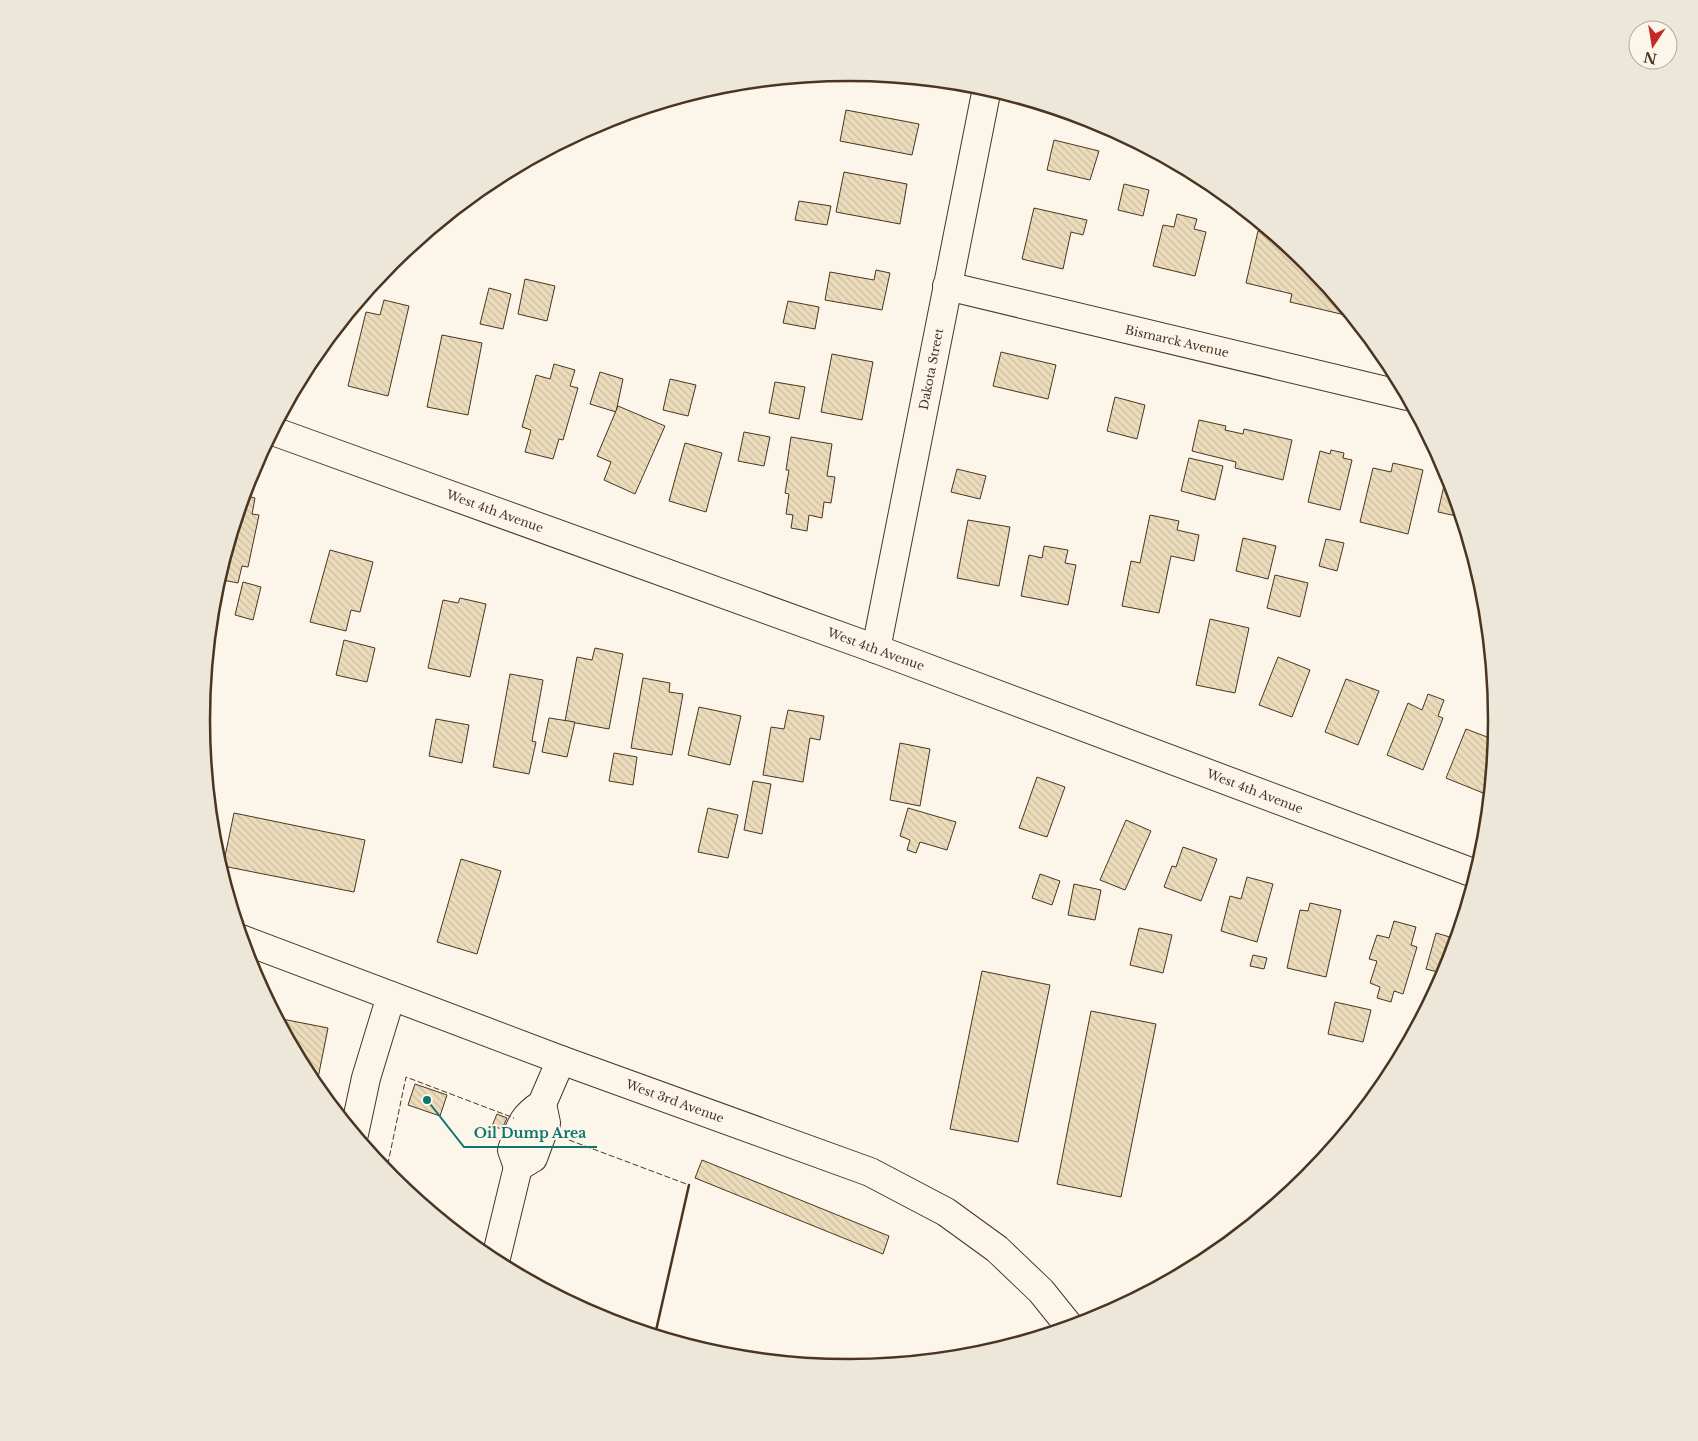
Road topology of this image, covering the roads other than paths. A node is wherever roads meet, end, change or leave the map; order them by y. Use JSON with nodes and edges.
{"nodes":[{"id":1,"x":985,"y":97,"type":"edge"},
{"id":2,"x":947,"y":286,"type":"junction"},
{"id":3,"x":1399,"y":394,"type":"edge"},
{"id":4,"x":278,"y":433,"type":"edge"},
{"id":5,"x":876,"y":649,"type":"junction"},
{"id":6,"x":1470,"y":872,"type":"edge"},
{"id":7,"x":249,"y":941,"type":"edge"},
{"id":8,"x":392,"y":996,"type":"junction"},
{"id":9,"x":561,"y":1060,"type":"junction"},
{"id":10,"x":356,"y":1127,"type":"edge"},
{"id":11,"x":497,"y":1254,"type":"edge"},
{"id":12,"x":1066,"y":1322,"type":"edge"}],
"edges":[{"from":1,"to":2,"type":"street","name":"Dakota Street"},
{"from":2,"to":3,"type":"street","name":"Bismarck Avenue"},
{"from":2,"to":5,"type":"street","name":"Dakota Street"},
{"from":4,"to":5,"type":"street","name":"West 4th Avenue"},
{"from":5,"to":6,"type":"street","name":"West 4th Avenue"},
{"from":7,"to":8,"type":"street","name":"West 3rd Avenue"},
{"from":8,"to":9,"type":"street","name":"West 3rd Avenue"},
{"from":8,"to":10,"type":"street"},
{"from":9,"to":11,"type":"street"},
{"from":9,"to":12,"type":"street","name":"West 3rd Avenue"}]}
